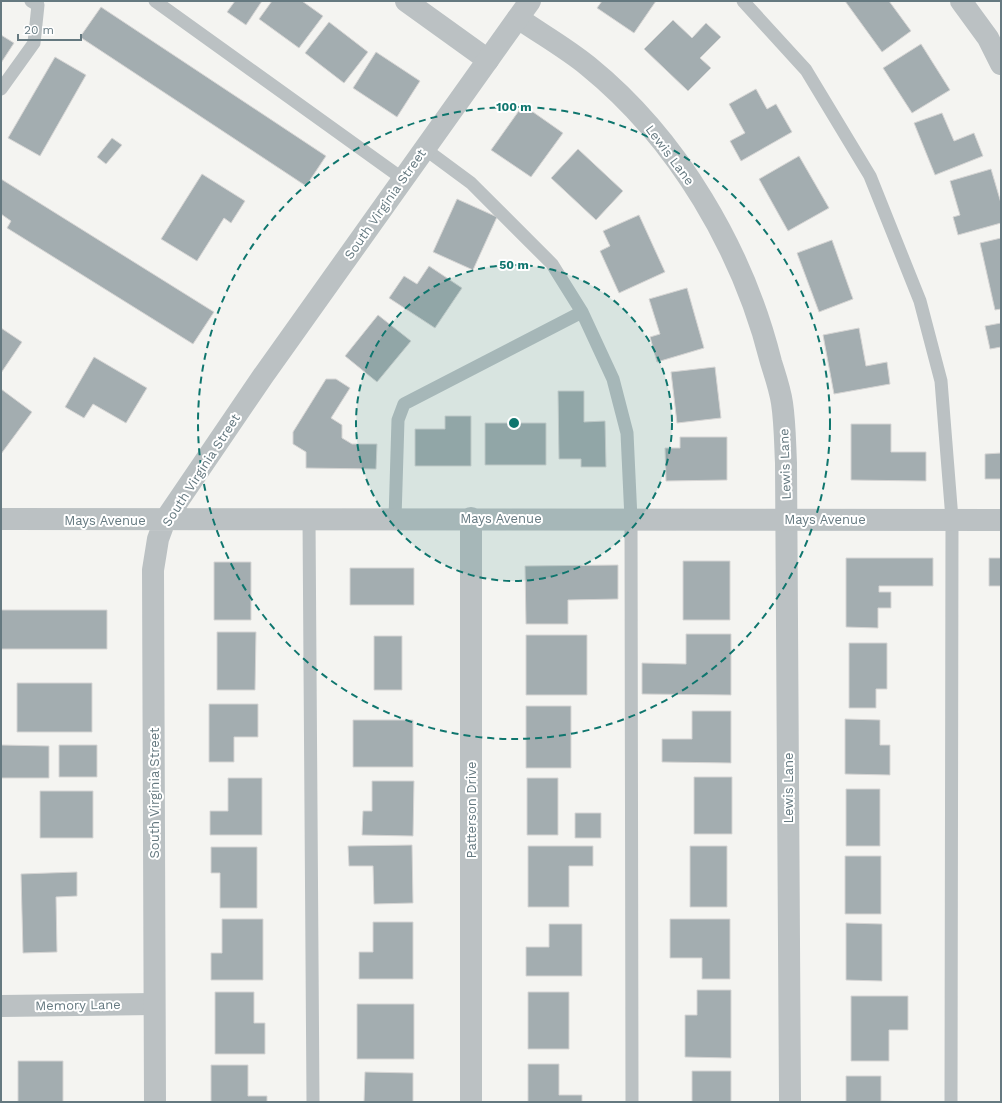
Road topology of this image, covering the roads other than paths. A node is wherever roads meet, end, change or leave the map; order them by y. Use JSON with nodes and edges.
{"nodes":[{"id":1,"x":155,"y":1,"type":"edge"},
{"id":2,"x":406,"y":1,"type":"edge"},
{"id":3,"x":743,"y":1,"type":"edge"},
{"id":4,"x":961,"y":1,"type":"edge"},
{"id":5,"x":36,"y":2,"type":"edge"},
{"id":6,"x":524,"y":10,"type":"edge"},
{"id":7,"x":488,"y":60,"type":"junction"},
{"id":8,"x":1001,"y":64,"type":"edge"},
{"id":9,"x":1,"y":89,"type":"edge"},
{"id":10,"x":425,"y":149,"type":"junction"},
{"id":11,"x":403,"y":179,"type":"junction"},
{"id":12,"x":582,"y":312,"type":"junction"},
{"id":13,"x":471,"y":518,"type":"junction"},
{"id":14,"x":309,"y":519,"type":"junction"},
{"id":15,"x":395,"y":519,"type":"junction"},
{"id":16,"x":631,"y":519,"type":"junction"},
{"id":17,"x":787,"y":519,"type":"junction"},
{"id":18,"x":952,"y":519,"type":"junction"},
{"id":19,"x":1,"y":520,"type":"edge"},
{"id":20,"x":165,"y":520,"type":"junction"},
{"id":21,"x":1001,"y":520,"type":"edge"},
{"id":22,"x":154,"y":1004,"type":"junction"},
{"id":23,"x":1,"y":1006,"type":"edge"},
{"id":24,"x":155,"y":1102,"type":"edge"},
{"id":25,"x":313,"y":1102,"type":"edge"},
{"id":26,"x":471,"y":1102,"type":"edge"},
{"id":27,"x":632,"y":1102,"type":"edge"},
{"id":28,"x":790,"y":1102,"type":"edge"},
{"id":29,"x":950,"y":1102,"type":"edge"}],
"edges":[{"from":1,"to":11,"type":"lane"},
{"from":2,"to":7,"type":"street"},
{"from":3,"to":18,"type":"lane"},
{"from":4,"to":8,"type":"street"},
{"from":5,"to":9,"type":"lane"},
{"from":6,"to":7,"type":"street","name":"South Virginia Street"},
{"from":6,"to":17,"type":"street","name":"Lewis Lane"},
{"from":7,"to":10,"type":"street","name":"South Virginia Street"},
{"from":10,"to":11,"type":"street","name":"South Virginia Street"},
{"from":10,"to":12,"type":"lane"},
{"from":11,"to":20,"type":"street","name":"South Virginia Street"},
{"from":12,"to":15,"type":"lane"},
{"from":12,"to":16,"type":"lane"},
{"from":13,"to":15,"type":"street","name":"Mays Avenue"},
{"from":13,"to":16,"type":"street","name":"Mays Avenue"},
{"from":13,"to":26,"type":"street","name":"Patterson Drive"},
{"from":14,"to":15,"type":"street","name":"Mays Avenue"},
{"from":14,"to":20,"type":"street","name":"Mays Avenue"},
{"from":14,"to":25,"type":"lane"},
{"from":16,"to":17,"type":"street","name":"Mays Avenue"},
{"from":16,"to":27,"type":"lane"},
{"from":17,"to":18,"type":"street","name":"Mays Avenue"},
{"from":17,"to":28,"type":"street","name":"Lewis Lane"},
{"from":18,"to":21,"type":"street","name":"Mays Avenue"},
{"from":18,"to":29,"type":"lane"},
{"from":19,"to":20,"type":"street","name":"Mays Avenue"},
{"from":20,"to":22,"type":"street","name":"South Virginia Street"},
{"from":22,"to":23,"type":"street","name":"Memory Lane"},
{"from":22,"to":24,"type":"street","name":"South Virginia Street"}]}
